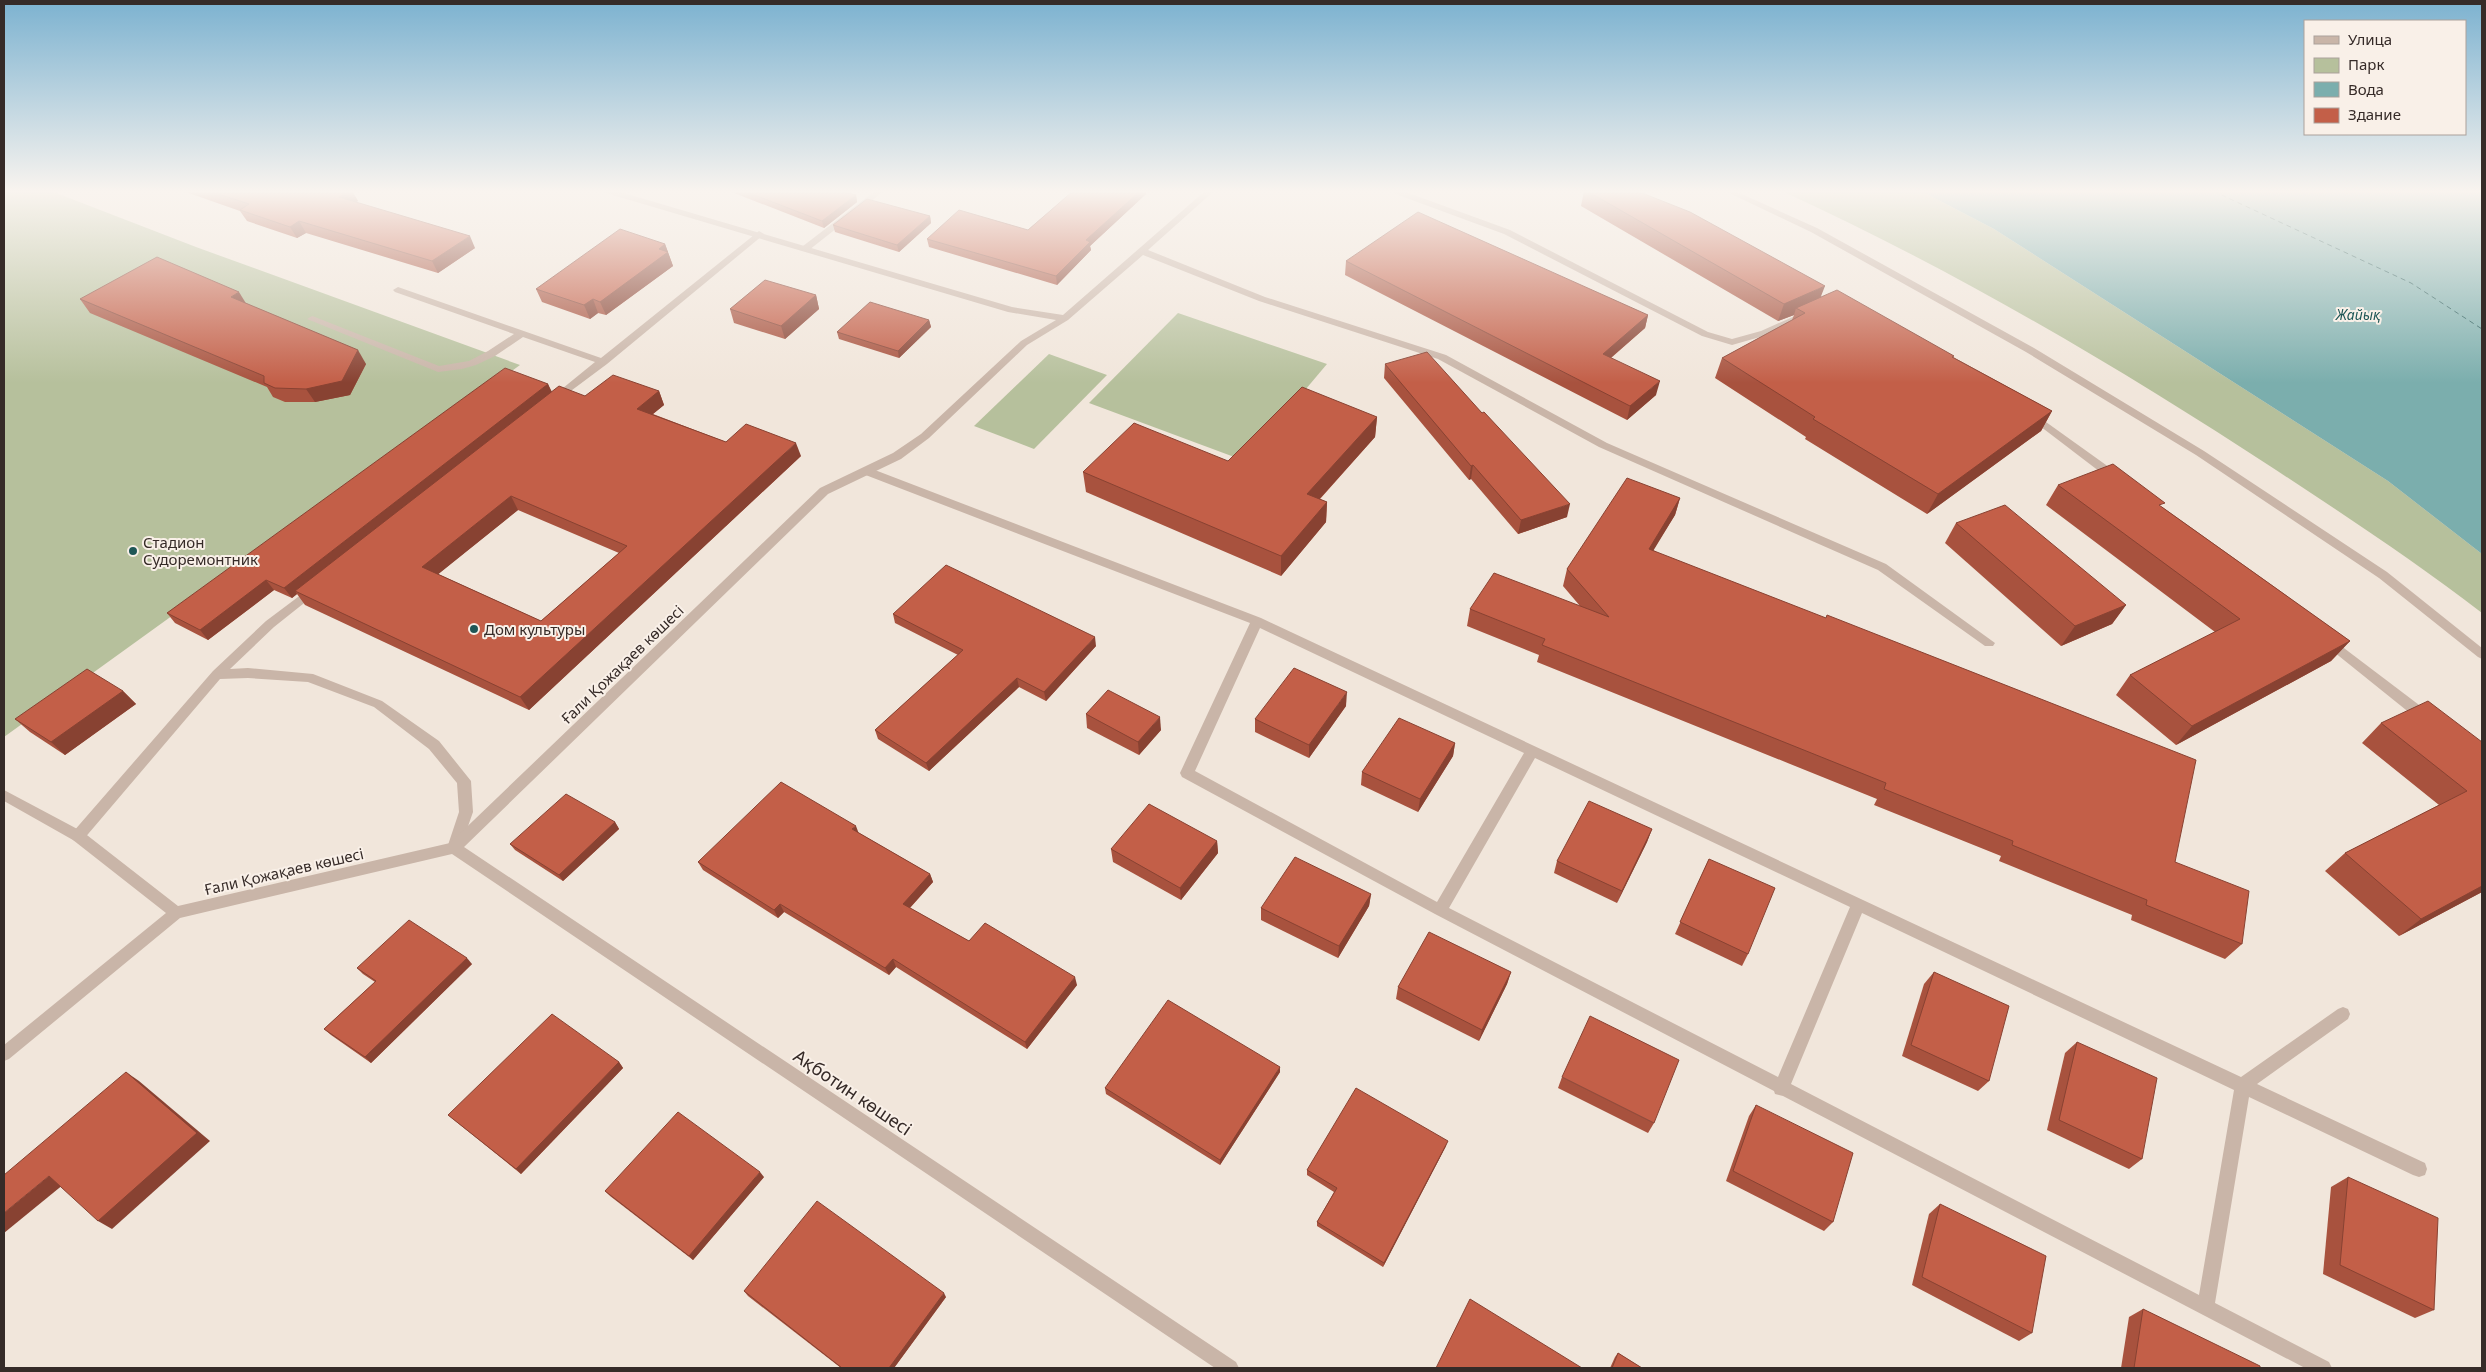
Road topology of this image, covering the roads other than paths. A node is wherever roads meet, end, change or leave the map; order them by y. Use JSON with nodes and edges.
{"nodes":[{"id":1,"x":733,"y":255,"type":"edge"},
{"id":2,"x":829,"y":255,"type":"edge"},
{"id":3,"x":1137,"y":255,"type":"edge"},
{"id":4,"x":1152,"y":255,"type":"edge"},
{"id":5,"x":1552,"y":255,"type":"edge"},
{"id":6,"x":1859,"y":255,"type":"edge"},
{"id":7,"x":398,"y":290,"type":"dead end"},
{"id":8,"x":1808,"y":314,"type":"edge"},
{"id":9,"x":1065,"y":318,"type":"junction"},
{"id":10,"x":312,"y":319,"type":"dead end"},
{"id":11,"x":522,"y":334,"type":"junction"},
{"id":12,"x":603,"y":362,"type":"junction"},
{"id":13,"x":549,"y":405,"type":"edge"},
{"id":14,"x":2024,"y":410,"type":"edge"},
{"id":15,"x":867,"y":471,"type":"junction"},
{"id":16,"x":2125,"y":484,"type":"edge"},
{"id":17,"x":324,"y":582,"type":"edge"},
{"id":18,"x":1257,"y":621,"type":"junction"},
{"id":19,"x":2319,"y":635,"type":"edge"},
{"id":20,"x":1989,"y":643,"type":"dead end"},
{"id":21,"x":2482,"y":654,"type":"edge"},
{"id":22,"x":217,"y":674,"type":"junction"},
{"id":23,"x":2436,"y":725,"type":"edge"},
{"id":24,"x":1533,"y":750,"type":"junction"},
{"id":25,"x":4,"y":795,"type":"edge"},
{"id":26,"x":78,"y":836,"type":"junction"},
{"id":27,"x":454,"y":848,"type":"junction"},
{"id":28,"x":1858,"y":905,"type":"junction"},
{"id":29,"x":1440,"y":910,"type":"junction"},
{"id":30,"x":176,"y":913,"type":"junction"},
{"id":31,"x":2343,"y":1014,"type":"dead end"},
{"id":32,"x":4,"y":1054,"type":"edge"},
{"id":33,"x":2242,"y":1084,"type":"junction"},
{"id":34,"x":1781,"y":1089,"type":"junction"},
{"id":35,"x":2420,"y":1169,"type":"dead end"},
{"id":36,"x":2206,"y":1306,"type":"junction"},
{"id":37,"x":1230,"y":1368,"type":"edge"},
{"id":38,"x":2323,"y":1368,"type":"edge"}],
"edges":[{"from":1,"to":12,"type":"street"},
{"from":2,"to":9,"type":"street"},
{"from":3,"to":9,"type":"street","name":"Ғали Қожақаев көшесі"},
{"from":4,"to":20,"type":"street"},
{"from":5,"to":8,"type":"street"},
{"from":6,"to":21,"type":"street"},
{"from":7,"to":11,"type":"street"},
{"from":9,"to":15,"type":"street","name":"Ғали Қожақаев көшесі"},
{"from":10,"to":11,"type":"street"},
{"from":11,"to":12,"type":"street"},
{"from":12,"to":13,"type":"street"},
{"from":14,"to":16,"type":"street"},
{"from":15,"to":18,"type":"street"},
{"from":15,"to":27,"type":"street","name":"Ғали Қожақаев көшесі"},
{"from":17,"to":22,"type":"street"},
{"from":18,"to":24,"type":"street"},
{"from":18,"to":29,"type":"street"},
{"from":19,"to":23,"type":"street"},
{"from":22,"to":26,"type":"street"},
{"from":22,"to":27,"type":"street"},
{"from":24,"to":28,"type":"street"},
{"from":24,"to":29,"type":"street"},
{"from":25,"to":26,"type":"street"},
{"from":26,"to":30,"type":"street"},
{"from":27,"to":30,"type":"street","name":"Ғали Қожақаев көшесі"},
{"from":27,"to":37,"type":"street","name":"Ақботин көшесі"},
{"from":28,"to":33,"type":"street"},
{"from":28,"to":34,"type":"street"},
{"from":29,"to":34,"type":"street"},
{"from":30,"to":32,"type":"street","name":"Ғали Қожақаев көшесі"},
{"from":31,"to":33,"type":"street"},
{"from":33,"to":35,"type":"street"},
{"from":33,"to":36,"type":"street"},
{"from":34,"to":36,"type":"street"},
{"from":36,"to":38,"type":"street"}]}
